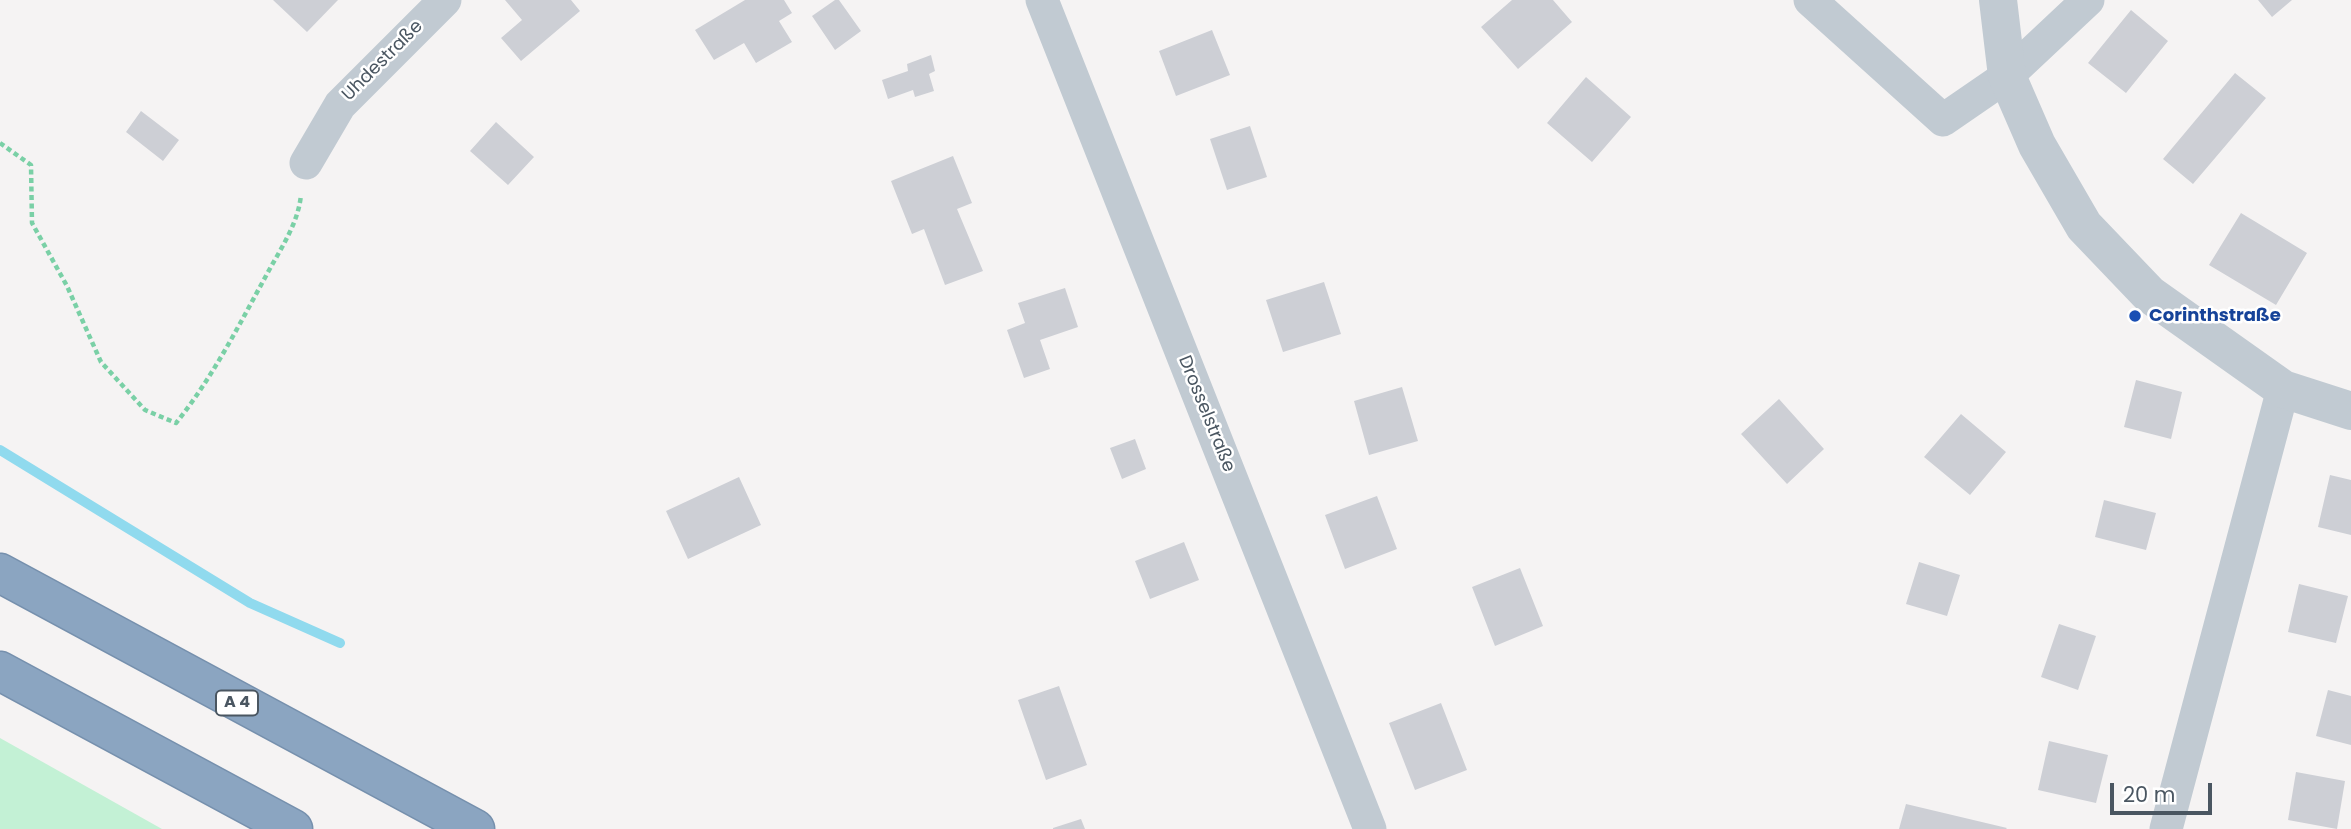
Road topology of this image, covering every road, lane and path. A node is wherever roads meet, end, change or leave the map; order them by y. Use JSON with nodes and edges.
{"nodes":[{"id":1,"x":445,"y":0,"type":"edge"},
{"id":2,"x":1041,"y":0,"type":"edge"},
{"id":3,"x":1810,"y":0,"type":"edge"},
{"id":4,"x":1998,"y":0,"type":"edge"},
{"id":5,"x":2088,"y":0,"type":"edge"},
{"id":6,"x":2007,"y":76,"type":"junction"},
{"id":7,"x":0,"y":143,"type":"edge"},
{"id":8,"x":306,"y":163,"type":"joint"},
{"id":9,"x":2283,"y":389,"type":"junction"},
{"id":10,"x":2351,"y":411,"type":"edge"},
{"id":11,"x":0,"y":573,"type":"edge"},
{"id":12,"x":0,"y":671,"type":"edge"},
{"id":13,"x":293,"y":829,"type":"edge"},
{"id":14,"x":475,"y":829,"type":"edge"},
{"id":15,"x":1370,"y":829,"type":"edge"},
{"id":16,"x":2166,"y":829,"type":"edge"}],
"edges":[{"from":1,"to":8,"type":"street","name":"Uhdestraße"},
{"from":2,"to":15,"type":"street","name":"Drosselstraße"},
{"from":3,"to":6,"type":"street"},
{"from":4,"to":6,"type":"street"},
{"from":5,"to":6,"type":"street"},
{"from":6,"to":9,"type":"street"},
{"from":7,"to":8,"type":"path"},
{"from":9,"to":10,"type":"street"},
{"from":9,"to":16,"type":"street"},
{"from":11,"to":14,"type":"highway","number":"A 4"},
{"from":12,"to":13,"type":"highway"}]}
